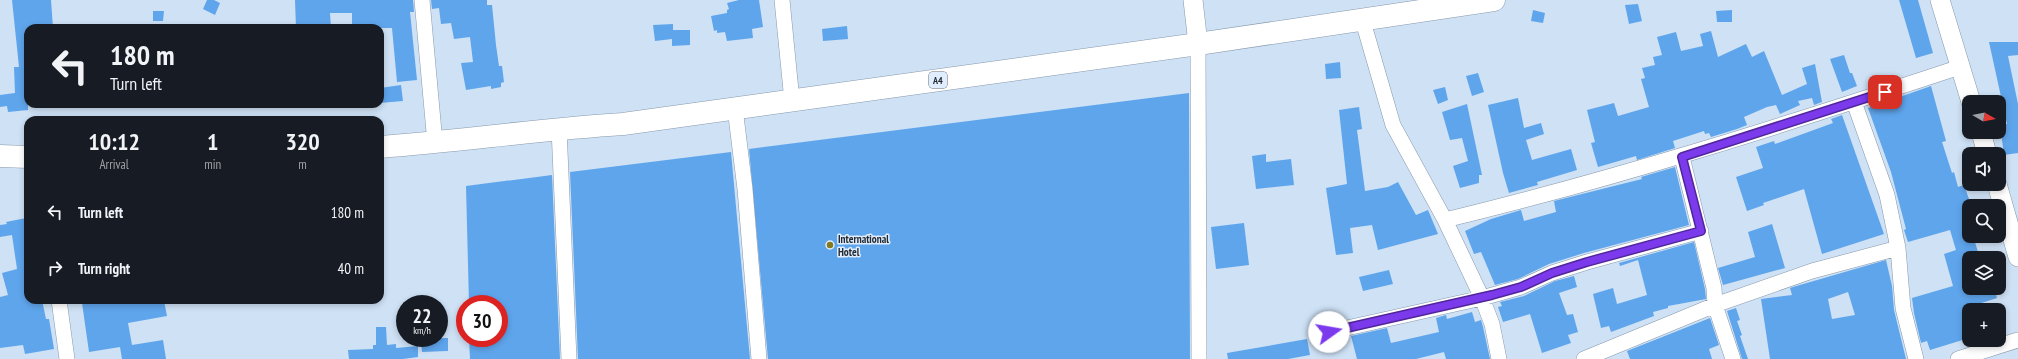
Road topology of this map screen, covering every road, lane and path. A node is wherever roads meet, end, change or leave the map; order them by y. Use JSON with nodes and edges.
{"nodes":[{"id":1,"x":422,"y":0,"type":"edge"},
{"id":2,"x":782,"y":0,"type":"edge"},
{"id":3,"x":1193,"y":0,"type":"edge"},
{"id":4,"x":1494,"y":0,"type":"edge"},
{"id":5,"x":1940,"y":0,"type":"edge"},
{"id":6,"x":1362,"y":18,"type":"junction"},
{"id":7,"x":1198,"y":44,"type":"junction"},
{"id":8,"x":1960,"y":67,"type":"junction"},
{"id":9,"x":1969,"y":95,"type":"edge"},
{"id":10,"x":792,"y":101,"type":"junction"},
{"id":11,"x":1854,"y":102,"type":"junction"},
{"id":12,"x":735,"y":108,"type":"junction"},
{"id":13,"x":559,"y":128,"type":"junction"},
{"id":14,"x":435,"y":143,"type":"junction"},
{"id":15,"x":384,"y":147,"type":"edge"},
{"id":16,"x":0,"y":156,"type":"edge"},
{"id":17,"x":24,"y":157,"type":"edge"},
{"id":18,"x":1682,"y":157,"type":"junction"},
{"id":19,"x":1999,"y":191,"type":"edge"},
{"id":20,"x":1445,"y":220,"type":"junction"},
{"id":21,"x":1701,"y":231,"type":"junction"},
{"id":22,"x":1898,"y":248,"type":"junction"},
{"id":23,"x":2018,"y":257,"type":"edge"},
{"id":24,"x":1482,"y":298,"type":"junction"},
{"id":25,"x":59,"y":304,"type":"edge"},
{"id":26,"x":1715,"y":305,"type":"junction"},
{"id":27,"x":1329,"y":332,"type":"dead end"},
{"id":28,"x":2018,"y":340,"type":"edge"},
{"id":29,"x":1612,"y":354,"type":"edge"},
{"id":30,"x":64,"y":359,"type":"edge"},
{"id":31,"x":569,"y":359,"type":"edge"},
{"id":32,"x":760,"y":359,"type":"edge"},
{"id":33,"x":1200,"y":359,"type":"edge"},
{"id":34,"x":1499,"y":359,"type":"edge"},
{"id":35,"x":1584,"y":359,"type":"edge"},
{"id":36,"x":1733,"y":359,"type":"edge"},
{"id":37,"x":1916,"y":359,"type":"edge"},
{"id":38,"x":1958,"y":359,"type":"edge"}],
"edges":[{"from":1,"to":14,"type":"street"},
{"from":2,"to":10,"type":"street"},
{"from":3,"to":7,"type":"street"},
{"from":4,"to":6,"type":"highway","number":"A4"},
{"from":5,"to":8,"type":"street"},
{"from":6,"to":7,"type":"highway","number":"A4"},
{"from":6,"to":20,"type":"street"},
{"from":7,"to":10,"type":"highway","number":"A4"},
{"from":7,"to":33,"type":"street"},
{"from":8,"to":9,"type":"street"},
{"from":8,"to":11,"type":"street"},
{"from":10,"to":12,"type":"highway","number":"A4"},
{"from":11,"to":18,"type":"street"},
{"from":11,"to":22,"type":"street"},
{"from":12,"to":13,"type":"highway","number":"A4"},
{"from":12,"to":32,"type":"street"},
{"from":13,"to":14,"type":"highway","number":"A4"},
{"from":13,"to":31,"type":"street"},
{"from":14,"to":15,"type":"highway","number":"A4"},
{"from":16,"to":17,"type":"highway"},
{"from":18,"to":20,"type":"street"},
{"from":18,"to":21,"type":"street"},
{"from":19,"to":23,"type":"street"},
{"from":20,"to":24,"type":"street"},
{"from":21,"to":24,"type":"street"},
{"from":21,"to":26,"type":"street"},
{"from":22,"to":26,"type":"street"},
{"from":22,"to":37,"type":"street"},
{"from":24,"to":27,"type":"street"},
{"from":24,"to":34,"type":"street"},
{"from":25,"to":30,"type":"street"},
{"from":26,"to":29,"type":"street"},
{"from":26,"to":36,"type":"street"},
{"from":28,"to":38,"type":"street"},
{"from":29,"to":35,"type":"street"}]}
